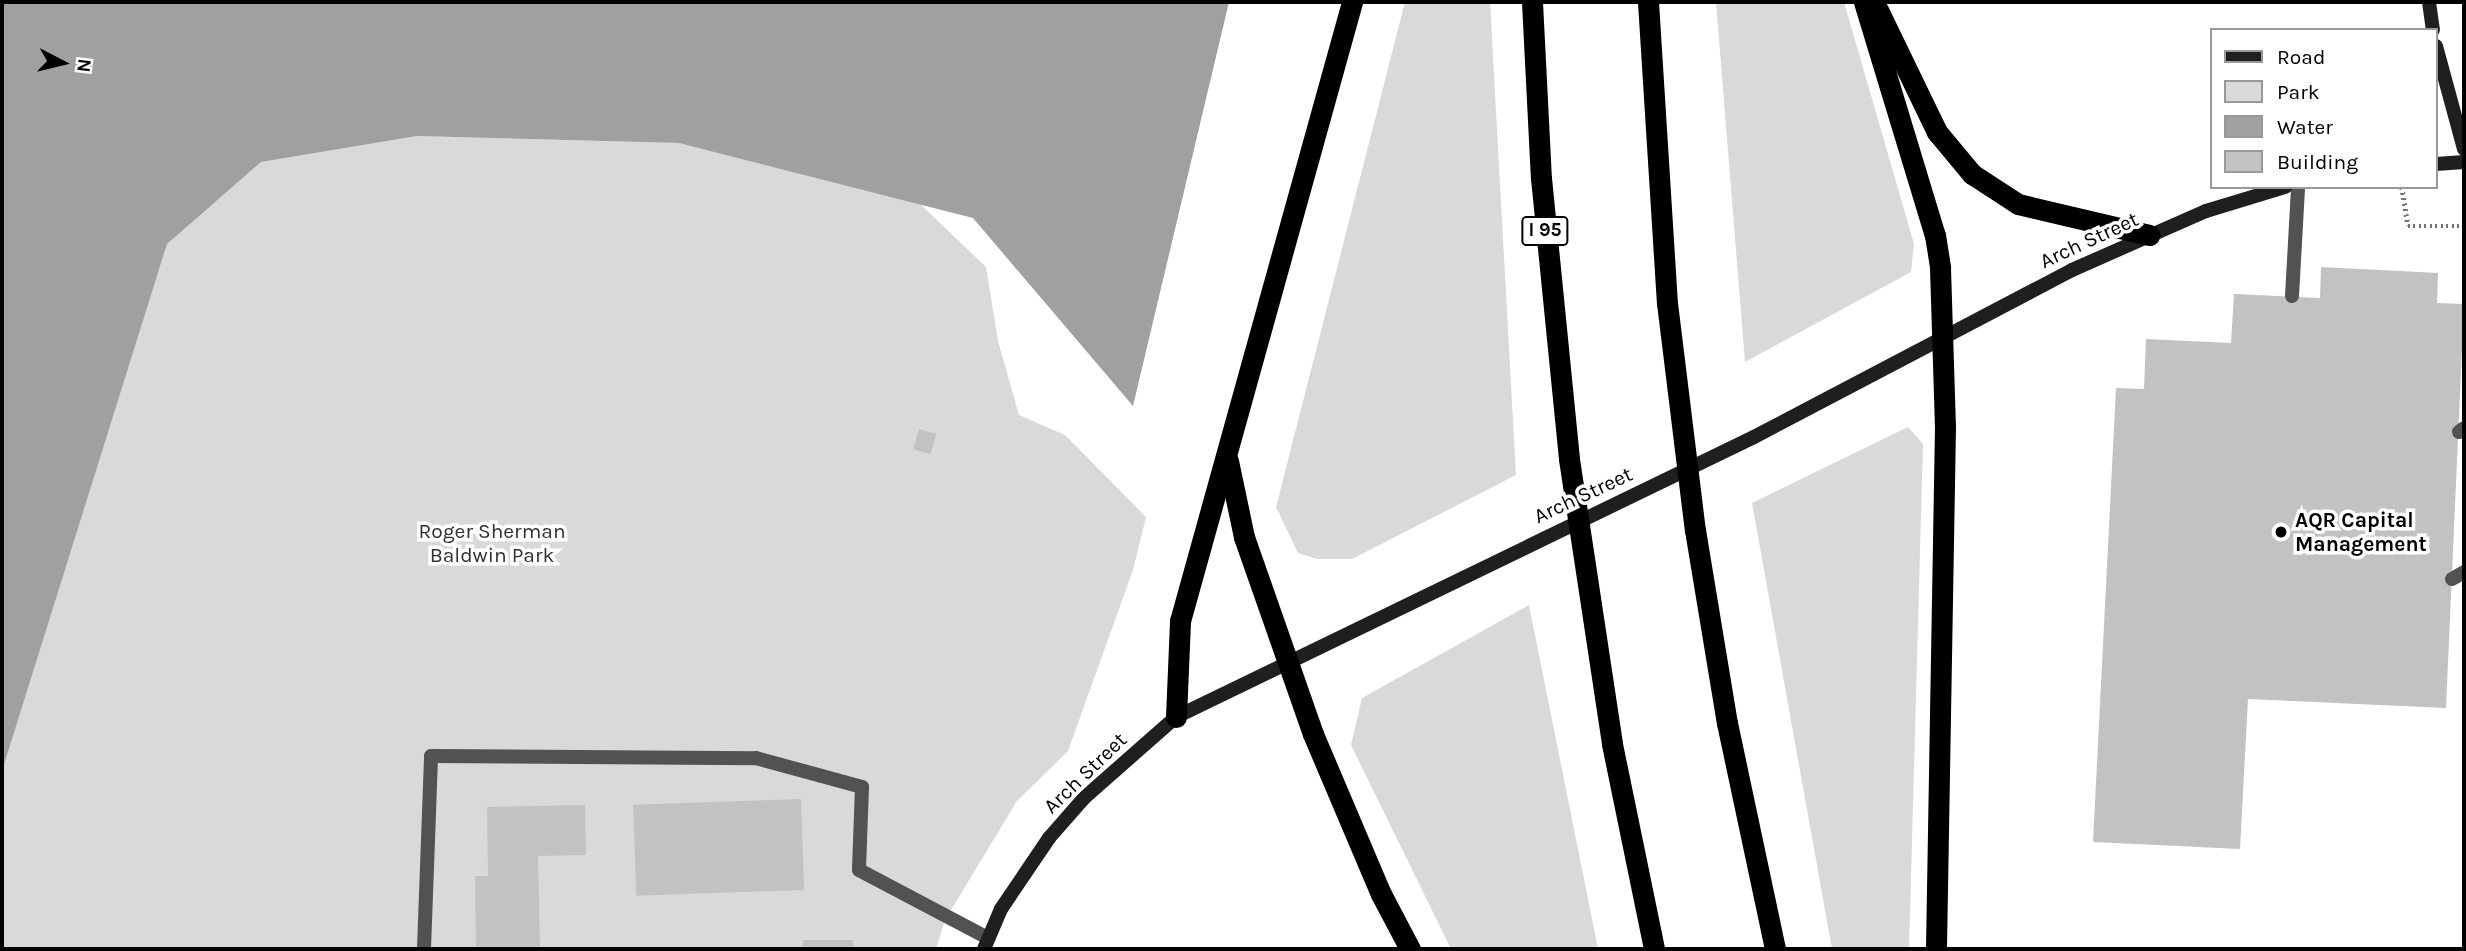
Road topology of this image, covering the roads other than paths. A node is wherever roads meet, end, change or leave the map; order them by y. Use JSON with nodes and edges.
{"nodes":[{"id":1,"x":1352,"y":2,"type":"edge"},
{"id":2,"x":1532,"y":2,"type":"edge"},
{"id":3,"x":1648,"y":2,"type":"edge"},
{"id":4,"x":1864,"y":2,"type":"edge"},
{"id":5,"x":1875,"y":2,"type":"edge"},
{"id":6,"x":2428,"y":2,"type":"edge"},
{"id":7,"x":2433,"y":28,"type":"edge"},
{"id":8,"x":2438,"y":53,"type":"edge"},
{"id":9,"x":2464,"y":149,"type":"edge"},
{"id":10,"x":2464,"y":162,"type":"edge"},
{"id":11,"x":2438,"y":164,"type":"edge"},
{"id":12,"x":2279,"y":189,"type":"edge"},
{"id":13,"x":2298,"y":189,"type":"edge"},
{"id":14,"x":2149,"y":234,"type":"junction"},
{"id":15,"x":2292,"y":296,"type":"dead end"},
{"id":16,"x":1944,"y":338,"type":"junction"},
{"id":17,"x":1227,"y":458,"type":"junction"},
{"id":18,"x":1291,"y":663,"type":"junction"},
{"id":19,"x":1176,"y":717,"type":"junction"},
{"id":20,"x":986,"y":944,"type":"edge"},
{"id":21,"x":424,"y":949,"type":"edge"},
{"id":22,"x":1410,"y":949,"type":"edge"},
{"id":23,"x":1654,"y":949,"type":"edge"},
{"id":24,"x":1775,"y":949,"type":"edge"},
{"id":25,"x":1936,"y":949,"type":"edge"}],
"edges":[{"from":1,"to":17,"type":"highway"},
{"from":2,"to":23,"type":"highway","number":"I 95"},
{"from":3,"to":24,"type":"highway"},
{"from":4,"to":16,"type":"highway"},
{"from":5,"to":14,"type":"highway"},
{"from":6,"to":7,"type":"main road"},
{"from":8,"to":9,"type":"main road"},
{"from":10,"to":11,"type":"main road"},
{"from":12,"to":14,"type":"main road","name":"Arch Street"},
{"from":13,"to":15,"type":"lane"},
{"from":14,"to":16,"type":"main road","name":"Arch Street"},
{"from":16,"to":18,"type":"main road","name":"Arch Street"},
{"from":16,"to":25,"type":"highway"},
{"from":17,"to":18,"type":"highway"},
{"from":17,"to":19,"type":"highway"},
{"from":18,"to":19,"type":"main road","name":"Arch Street"},
{"from":18,"to":22,"type":"highway"},
{"from":19,"to":20,"type":"main road","name":"Arch Street"},
{"from":20,"to":21,"type":"lane"}]}
